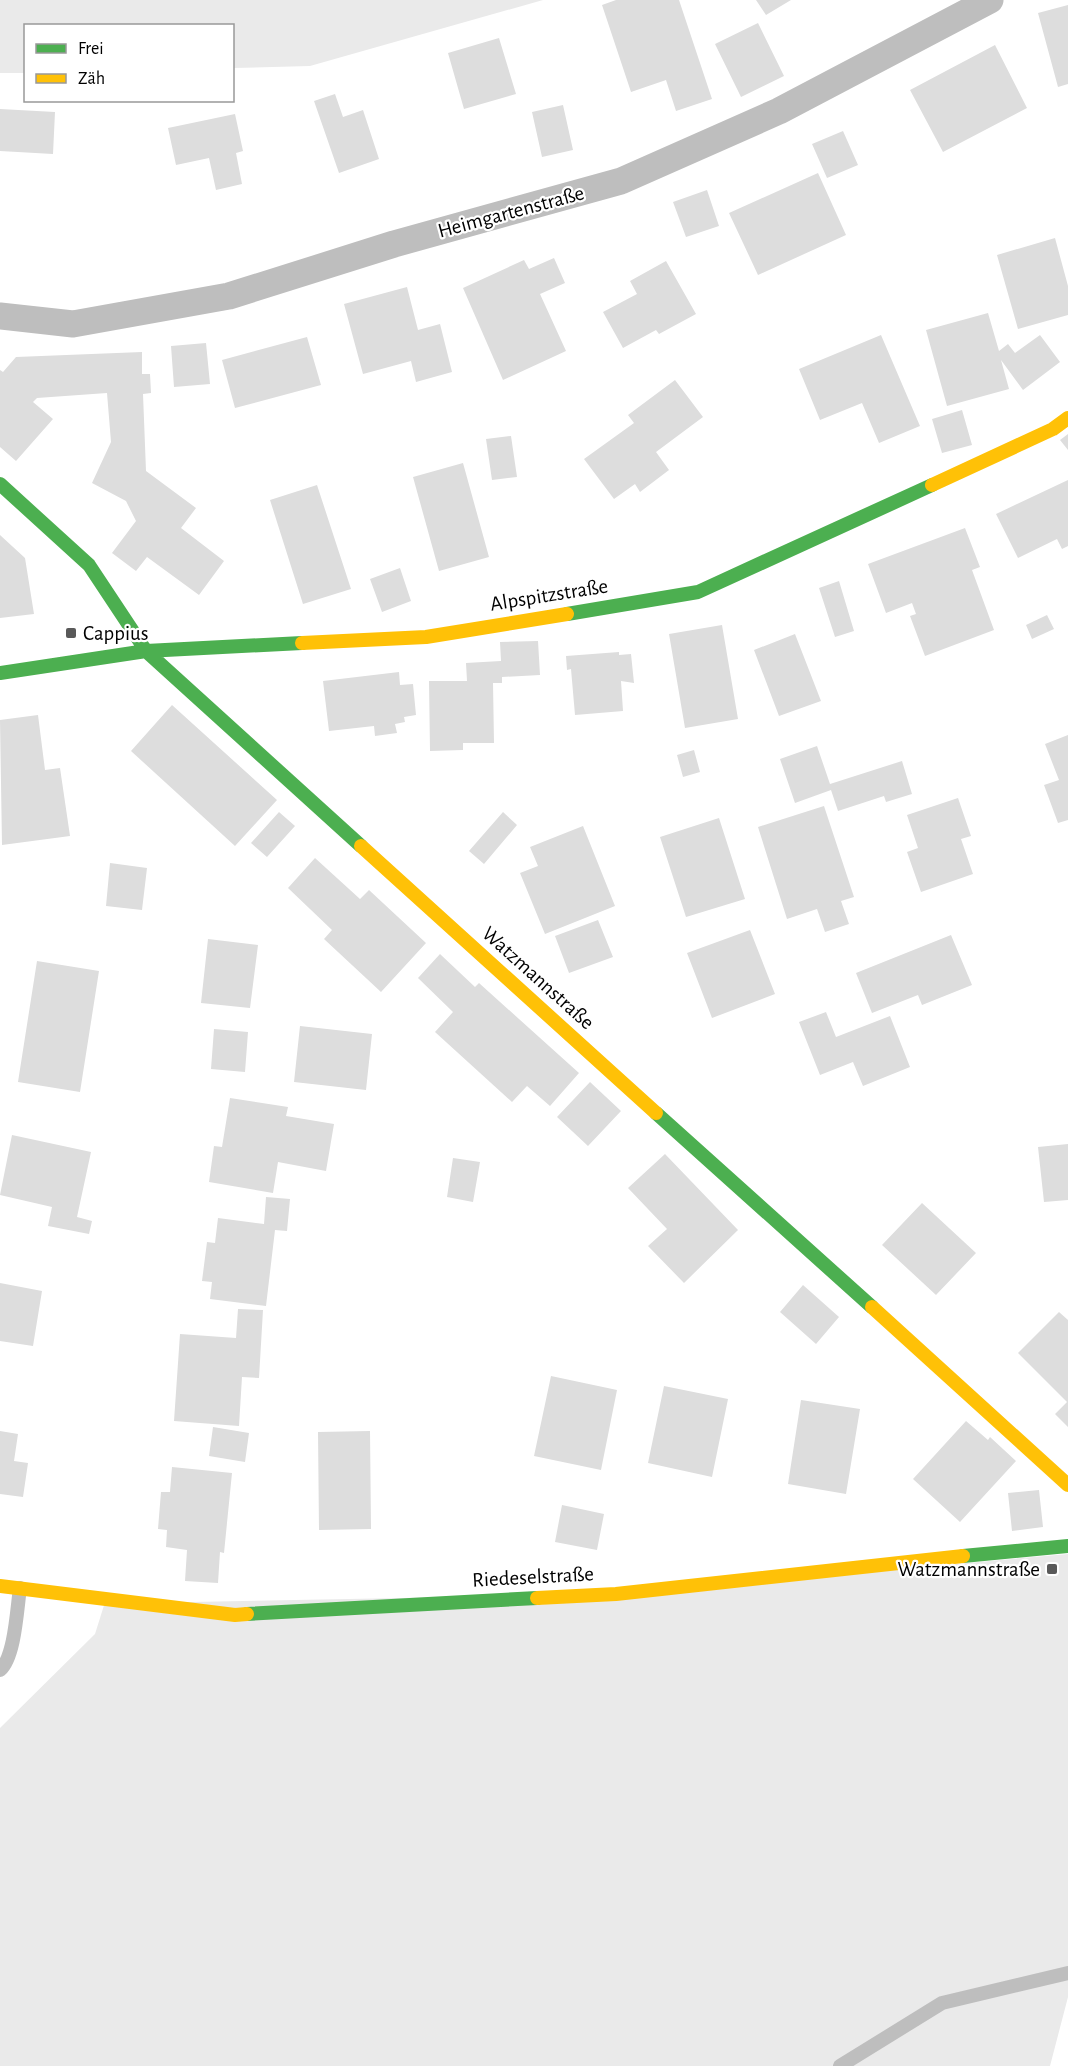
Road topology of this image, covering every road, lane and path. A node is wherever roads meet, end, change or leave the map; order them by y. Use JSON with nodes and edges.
{"nodes":[{"id":1,"x":990,"y":0,"type":"edge"},
{"id":2,"x":0,"y":316,"type":"edge"},
{"id":3,"x":1068,"y":418,"type":"edge"},
{"id":4,"x":0,"y":484,"type":"edge"},
{"id":5,"x":146,"y":651,"type":"junction"},
{"id":6,"x":0,"y":673,"type":"edge"},
{"id":7,"x":1068,"y":1485,"type":"edge"},
{"id":8,"x":1068,"y":1546,"type":"edge"},
{"id":9,"x":0,"y":1586,"type":"edge"},
{"id":10,"x":20,"y":1588,"type":"junction"},
{"id":11,"x":0,"y":1670,"type":"edge"},
{"id":12,"x":1068,"y":1973,"type":"edge"},
{"id":13,"x":840,"y":2066,"type":"edge"}],
"edges":[{"from":1,"to":2,"type":"street","name":"Heimgartenstraße"},
{"from":3,"to":5,"type":"street","name":"Alpspitzstraße"},
{"from":4,"to":5,"type":"street","name":"Watzmannstraße"},
{"from":5,"to":6,"type":"street","name":"Alpspitzstraße"},
{"from":5,"to":7,"type":"street","name":"Watzmannstraße"},
{"from":8,"to":10,"type":"street","name":"Riedeselstraße"},
{"from":9,"to":10,"type":"street","name":"Riedeselstraße"},
{"from":10,"to":11,"type":"lane"},
{"from":12,"to":13,"type":"lane"}]}
